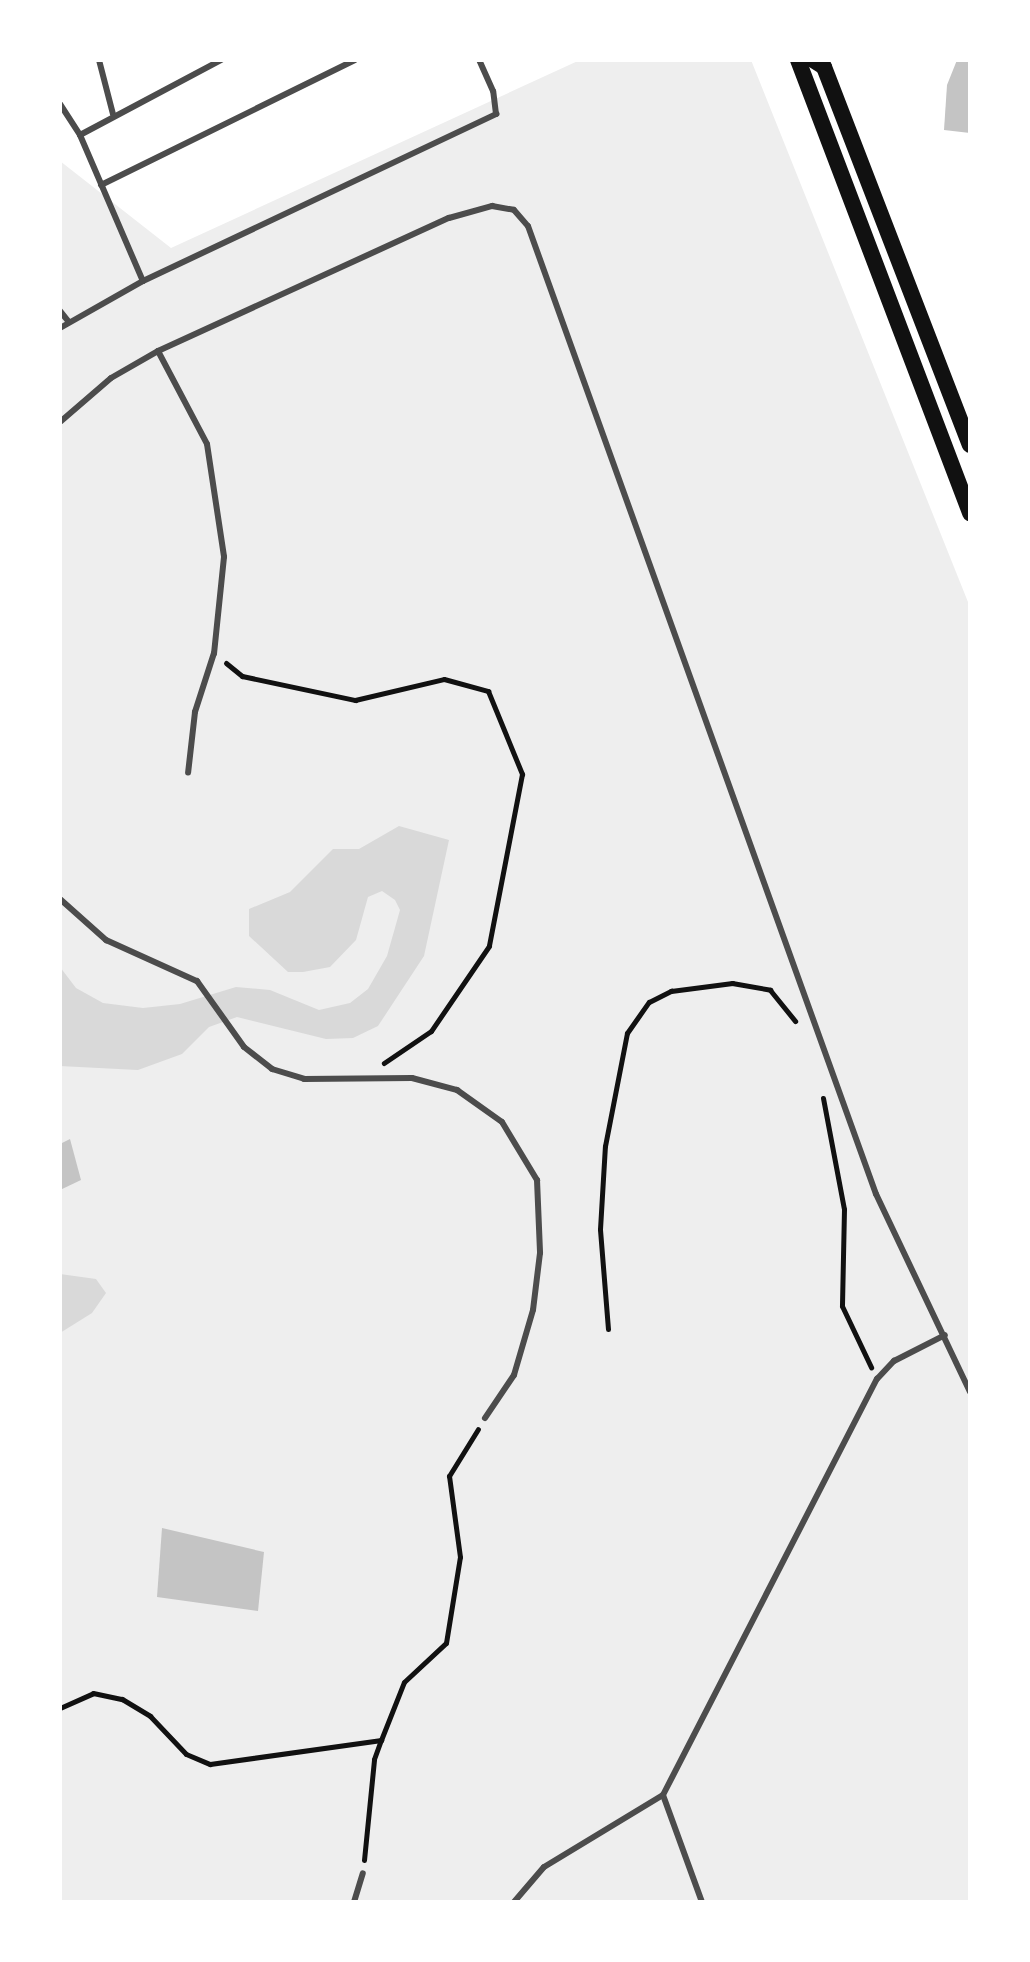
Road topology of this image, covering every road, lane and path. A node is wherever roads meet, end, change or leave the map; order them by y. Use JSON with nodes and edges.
{"nodes":[{"id":1,"x":99,"y":60,"type":"edge"},
{"id":2,"x":221,"y":60,"type":"edge"},
{"id":3,"x":355,"y":60,"type":"edge"},
{"id":4,"x":479,"y":60,"type":"edge"},
{"id":5,"x":798,"y":60,"type":"edge"},
{"id":6,"x":813,"y":60,"type":"edge"},
{"id":7,"x":60,"y":104,"type":"edge"},
{"id":8,"x":113,"y":114,"type":"junction"},
{"id":9,"x":80,"y":135,"type":"junction"},
{"id":10,"x":101,"y":185,"type":"junction"},
{"id":11,"x":143,"y":281,"type":"junction"},
{"id":12,"x":60,"y":311,"type":"edge"},
{"id":13,"x":68,"y":321,"type":"junction"},
{"id":14,"x":60,"y":328,"type":"edge"},
{"id":15,"x":925,"y":330,"type":"junction"},
{"id":16,"x":903,"y":340,"type":"junction"},
{"id":17,"x":158,"y":351,"type":"junction"},
{"id":18,"x":60,"y":422,"type":"edge"},
{"id":19,"x":970,"y":445,"type":"edge"},
{"id":20,"x":970,"y":513,"type":"edge"},
{"id":21,"x":214,"y":653,"type":"junction"},
{"id":22,"x":188,"y":773,"type":"dead end"},
{"id":23,"x":60,"y":899,"type":"edge"},
{"id":24,"x":800,"y":1031,"type":"dead end"},
{"id":25,"x":360,"y":1080,"type":"junction"},
{"id":26,"x":822,"y":1091,"type":"dead end"},
{"id":27,"x":608,"y":1329,"type":"dead end"},
{"id":28,"x":945,"y":1335,"type":"junction"},
{"id":29,"x":877,"y":1379,"type":"junction"},
{"id":30,"x":970,"y":1392,"type":"edge"},
{"id":31,"x":485,"y":1418,"type":"joint"},
{"id":32,"x":60,"y":1708,"type":"edge"},
{"id":33,"x":381,"y":1740,"type":"junction"},
{"id":34,"x":663,"y":1795,"type":"junction"},
{"id":35,"x":363,"y":1873,"type":"joint"},
{"id":36,"x":354,"y":1902,"type":"edge"},
{"id":37,"x":514,"y":1902,"type":"edge"},
{"id":38,"x":702,"y":1902,"type":"edge"}],
"edges":[{"from":1,"to":8,"type":"lane"},
{"from":2,"to":8,"type":"lane"},
{"from":3,"to":10,"type":"lane"},
{"from":4,"to":11,"type":"lane"},
{"from":5,"to":16,"type":"main road"},
{"from":6,"to":15,"type":"main road"},
{"from":7,"to":9,"type":"lane"},
{"from":8,"to":9,"type":"lane"},
{"from":9,"to":10,"type":"lane"},
{"from":10,"to":11,"type":"lane"},
{"from":11,"to":13,"type":"lane"},
{"from":12,"to":13,"type":"lane"},
{"from":13,"to":14,"type":"lane"},
{"from":15,"to":16,"type":"main road"},
{"from":15,"to":19,"type":"main road"},
{"from":16,"to":20,"type":"main road"},
{"from":17,"to":18,"type":"lane"},
{"from":17,"to":21,"type":"lane"},
{"from":17,"to":28,"type":"lane"},
{"from":21,"to":22,"type":"lane"},
{"from":21,"to":25,"type":"path"},
{"from":23,"to":25,"type":"lane"},
{"from":24,"to":27,"type":"path"},
{"from":25,"to":31,"type":"lane"},
{"from":26,"to":29,"type":"path"},
{"from":28,"to":29,"type":"lane"},
{"from":28,"to":30,"type":"lane"},
{"from":29,"to":34,"type":"lane"},
{"from":31,"to":33,"type":"path"},
{"from":32,"to":33,"type":"path"},
{"from":33,"to":35,"type":"path"},
{"from":34,"to":37,"type":"lane"},
{"from":34,"to":38,"type":"lane"},
{"from":35,"to":36,"type":"lane"}]}
